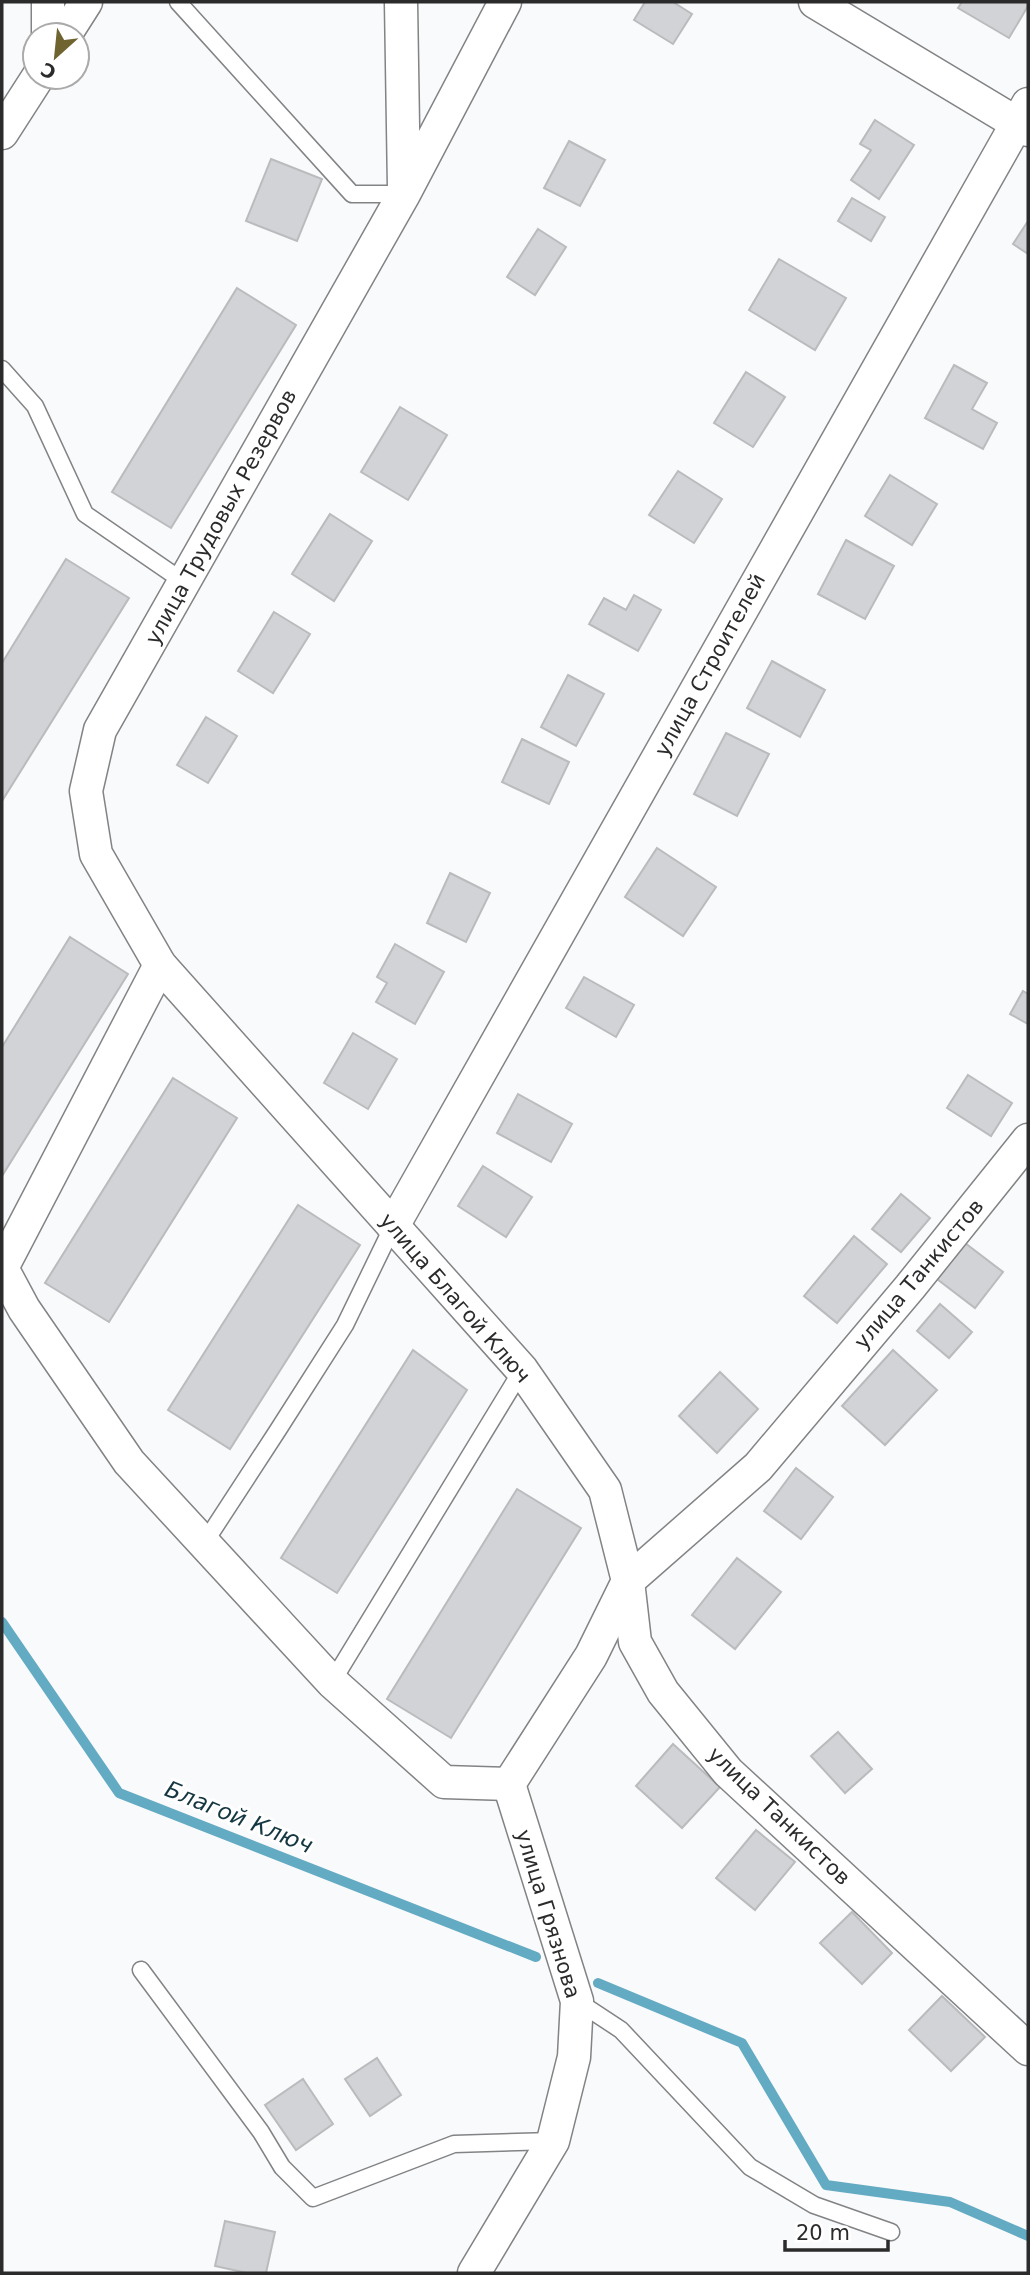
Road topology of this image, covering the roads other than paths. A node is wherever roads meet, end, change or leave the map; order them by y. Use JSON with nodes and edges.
{"nodes":[{"id":1,"x":48,"y":2,"type":"edge"},
{"id":2,"x":86,"y":2,"type":"edge"},
{"id":3,"x":178,"y":2,"type":"edge"},
{"id":4,"x":401,"y":2,"type":"edge"},
{"id":5,"x":505,"y":2,"type":"edge"},
{"id":6,"x":815,"y":2,"type":"edge"},
{"id":7,"x":48,"y":21,"type":"edge"},
{"id":8,"x":74,"y":21,"type":"edge"},
{"id":9,"x":28,"y":91,"type":"edge"},
{"id":10,"x":1024,"y":119,"type":"edge"},
{"id":11,"x":3,"y":127,"type":"edge"},
{"id":12,"x":404,"y":194,"type":"junction"},
{"id":13,"x":2,"y":369,"type":"edge"},
{"id":14,"x":184,"y":582,"type":"junction"},
{"id":15,"x":96,"y":854,"type":"joint"},
{"id":16,"x":160,"y":965,"type":"junction"},
{"id":17,"x":1028,"y":1140,"type":"edge"},
{"id":18,"x":393,"y":1226,"type":"junction"},
{"id":19,"x":2,"y":1268,"type":"edge"},
{"id":20,"x":522,"y":1370,"type":"junction"},
{"id":21,"x":205,"y":1542,"type":"junction"},
{"id":22,"x":628,"y":1581,"type":"junction"},
{"id":23,"x":332,"y":1682,"type":"junction"},
{"id":24,"x":509,"y":1784,"type":"junction"},
{"id":25,"x":141,"y":1970,"type":"dead end"},
{"id":26,"x":577,"y":2001,"type":"junction"},
{"id":27,"x":1028,"y":2049,"type":"edge"},
{"id":28,"x":553,"y":2141,"type":"junction"},
{"id":29,"x":891,"y":2232,"type":"dead end"},
{"id":30,"x":474,"y":2273,"type":"edge"}],
"edges":[{"from":1,"to":7,"type":"street"},
{"from":2,"to":8,"type":"street"},
{"from":3,"to":12,"type":"lane"},
{"from":4,"to":12,"type":"street"},
{"from":5,"to":12,"type":"street","name":"улица Трудовых Резервов"},
{"from":6,"to":10,"type":"street"},
{"from":9,"to":11,"type":"street"},
{"from":10,"to":18,"type":"street","name":"улица Строителей"},
{"from":12,"to":14,"type":"street","name":"улица Трудовых Резервов"},
{"from":13,"to":14,"type":"lane"},
{"from":14,"to":15,"type":"street","name":"улица Трудовых Резервов"},
{"from":15,"to":16,"type":"street","name":"улица Благой Ключ"},
{"from":16,"to":18,"type":"street","name":"улица Благой Ключ"},
{"from":16,"to":19,"type":"street"},
{"from":17,"to":22,"type":"street","name":"улица Танкистов"},
{"from":18,"to":20,"type":"street","name":"улица Благой Ключ"},
{"from":18,"to":21,"type":"lane"},
{"from":19,"to":21,"type":"street"},
{"from":20,"to":22,"type":"street","name":"улица Благой Ключ"},
{"from":20,"to":23,"type":"lane"},
{"from":21,"to":23,"type":"street"},
{"from":22,"to":24,"type":"street"},
{"from":22,"to":27,"type":"street","name":"улица Танкистов"},
{"from":23,"to":24,"type":"street"},
{"from":24,"to":26,"type":"street","name":"улица Грязнова"},
{"from":25,"to":28,"type":"lane"},
{"from":26,"to":28,"type":"street","name":"улица Грязнова"},
{"from":26,"to":29,"type":"lane"},
{"from":28,"to":30,"type":"street","name":"улица Грязнова"}]}
